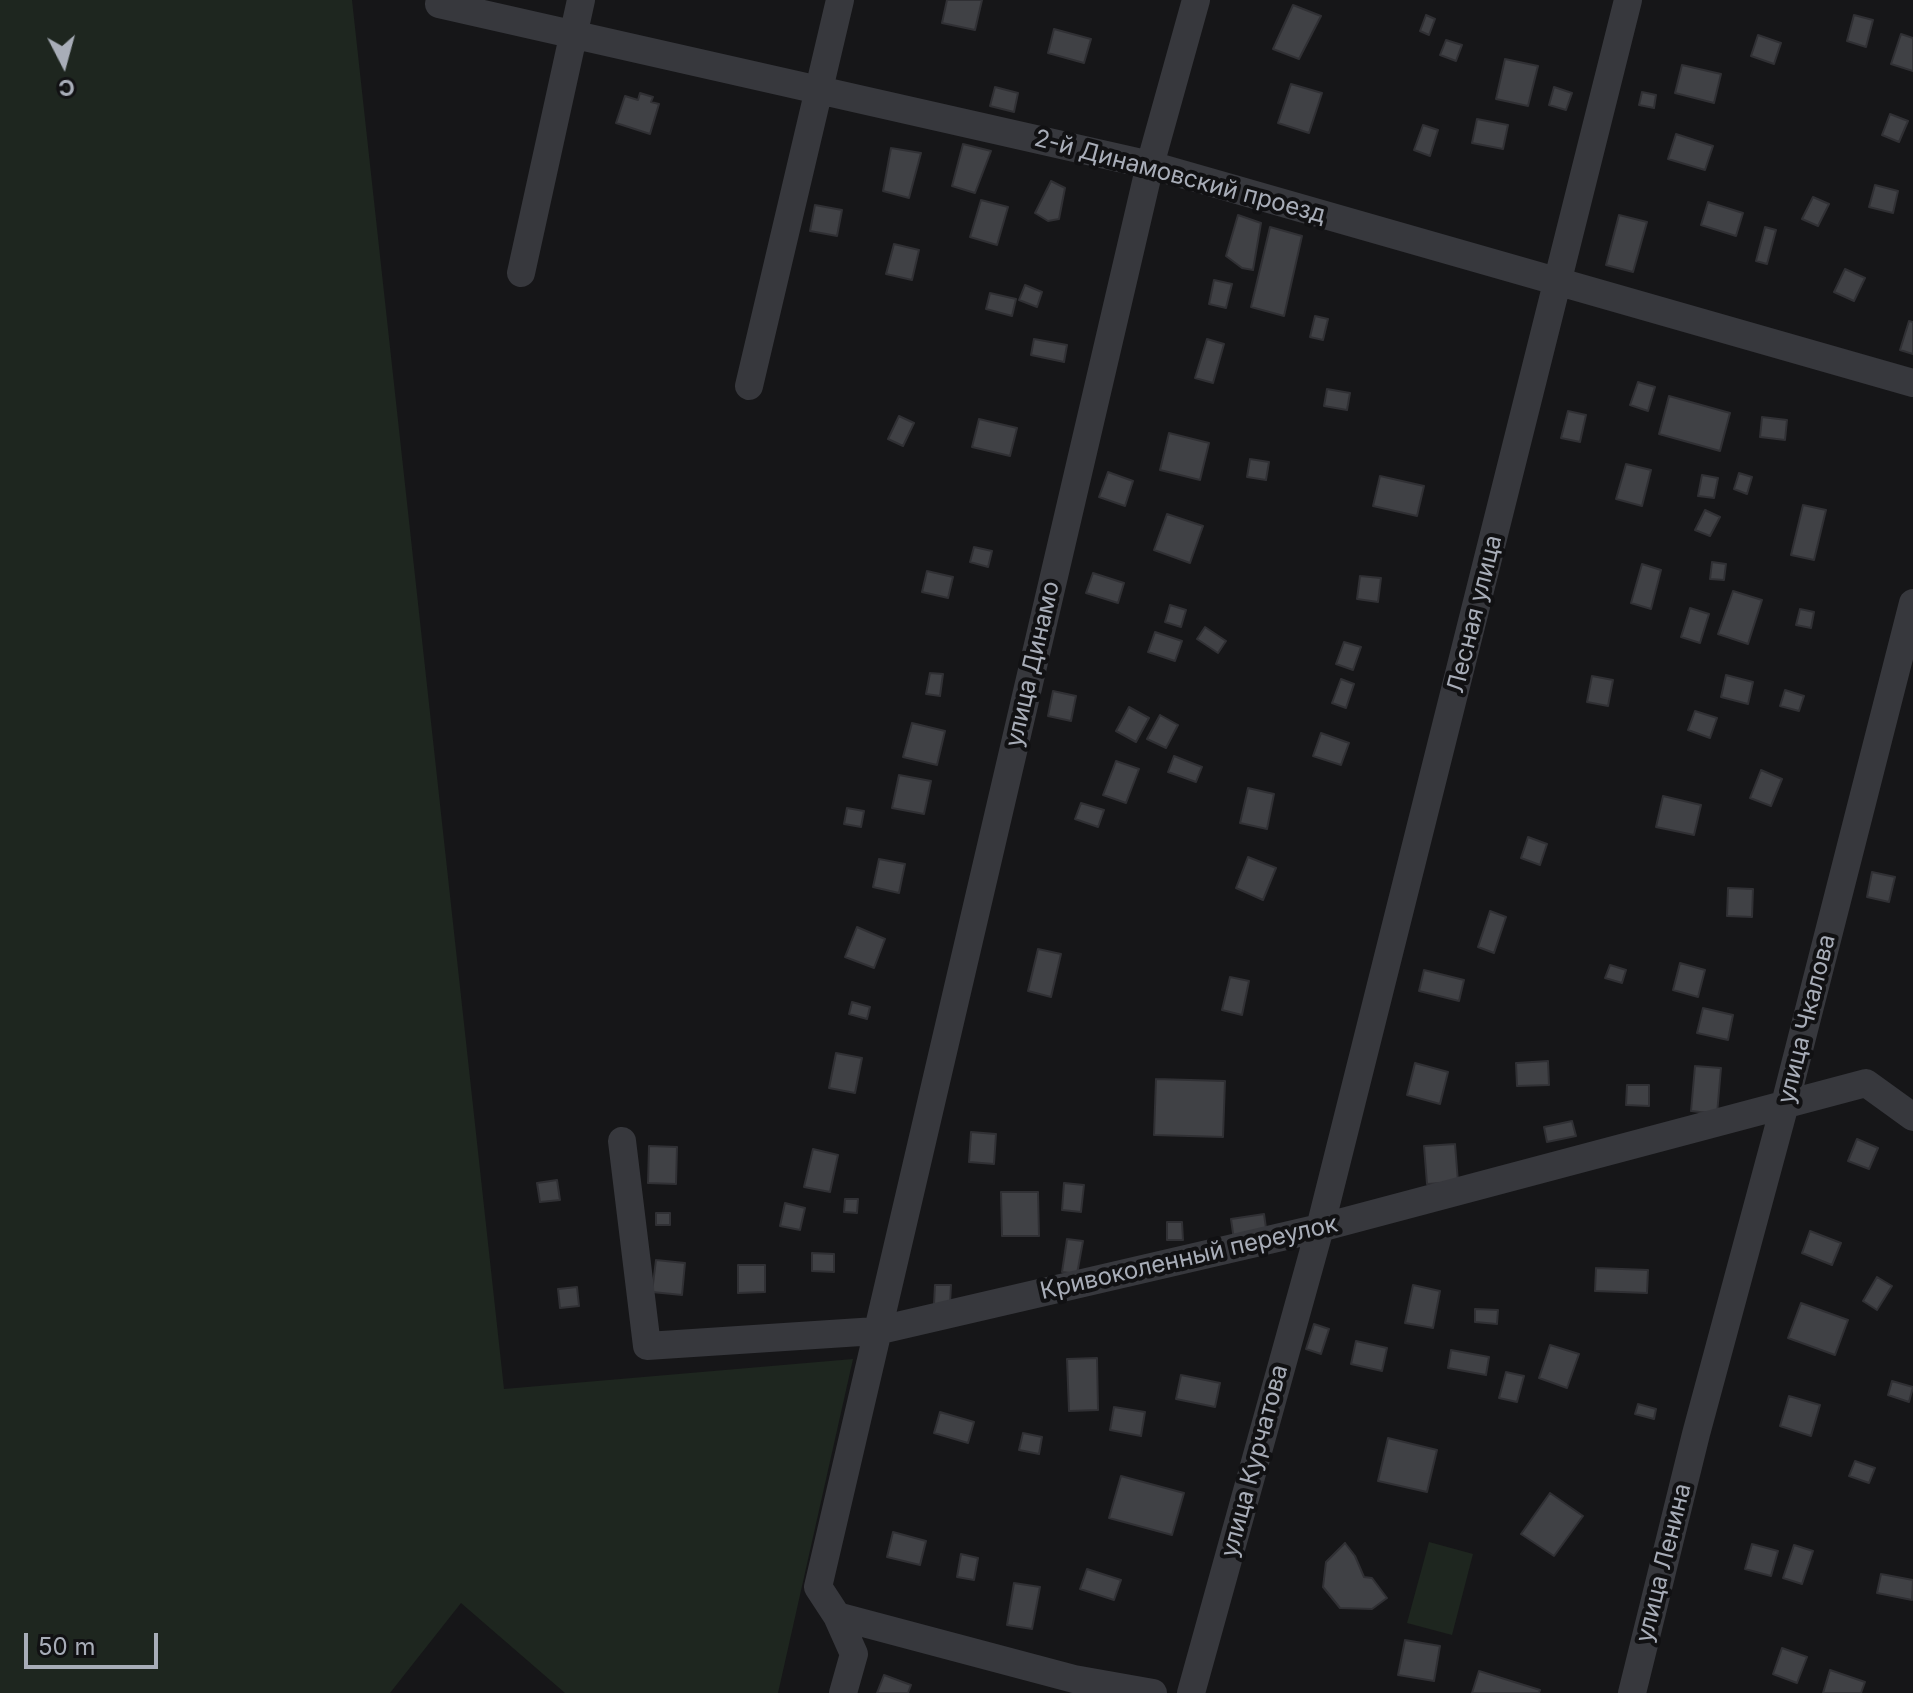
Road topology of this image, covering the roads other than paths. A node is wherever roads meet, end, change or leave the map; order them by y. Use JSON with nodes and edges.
{"nodes":[{"id":1,"x":581,"y":0,"type":"edge"},
{"id":2,"x":840,"y":0,"type":"edge"},
{"id":3,"x":1196,"y":0,"type":"edge"},
{"id":4,"x":1628,"y":0,"type":"edge"},
{"id":5,"x":439,"y":4,"type":"dead end"},
{"id":6,"x":574,"y":35,"type":"junction"},
{"id":7,"x":820,"y":90,"type":"junction"},
{"id":8,"x":1150,"y":165,"type":"junction"},
{"id":9,"x":521,"y":273,"type":"dead end"},
{"id":10,"x":1558,"y":283,"type":"junction"},
{"id":11,"x":1913,"y":383,"type":"edge"},
{"id":12,"x":749,"y":386,"type":"dead end"},
{"id":13,"x":1913,"y":603,"type":"edge"},
{"id":14,"x":1785,"y":1104,"type":"junction"},
{"id":15,"x":1913,"y":1117,"type":"edge"},
{"id":16,"x":622,"y":1141,"type":"dead end"},
{"id":17,"x":1320,"y":1228,"type":"junction"},
{"id":18,"x":876,"y":1331,"type":"junction"},
{"id":19,"x":1696,"y":1434,"type":"joint"},
{"id":20,"x":837,"y":1616,"type":"junction"},
{"id":21,"x":843,"y":1693,"type":"edge"},
{"id":22,"x":1153,"y":1693,"type":"edge"},
{"id":23,"x":1191,"y":1693,"type":"edge"},
{"id":24,"x":1632,"y":1693,"type":"edge"}],
"edges":[{"from":1,"to":6,"type":"street"},
{"from":2,"to":7,"type":"street"},
{"from":3,"to":8,"type":"street","name":"улица Динамо"},
{"from":4,"to":10,"type":"street","name":"Лесная улица"},
{"from":5,"to":6,"type":"street","name":"2-й Динамовский проезд"},
{"from":6,"to":7,"type":"street","name":"2-й Динамовский проезд"},
{"from":6,"to":9,"type":"street"},
{"from":7,"to":8,"type":"street","name":"2-й Динамовский проезд"},
{"from":7,"to":12,"type":"street"},
{"from":8,"to":10,"type":"street","name":"2-й Динамовский проезд"},
{"from":8,"to":18,"type":"street","name":"улица Динамо"},
{"from":10,"to":11,"type":"street","name":"2-й Динамовский проезд"},
{"from":10,"to":17,"type":"street","name":"Лесная улица"},
{"from":13,"to":14,"type":"street","name":"улица Чкалова"},
{"from":14,"to":15,"type":"street","name":"Кривоколенный переулок"},
{"from":14,"to":17,"type":"street","name":"Кривоколенный переулок"},
{"from":14,"to":19,"type":"street","name":"улица Чкалова"},
{"from":16,"to":18,"type":"street","name":"Кривоколенный переулок"},
{"from":17,"to":18,"type":"street","name":"Кривоколенный переулок"},
{"from":17,"to":23,"type":"street","name":"улица Курчатова"},
{"from":18,"to":20,"type":"street","name":"улица Динамо"},
{"from":19,"to":24,"type":"street","name":"улица Ленина"},
{"from":20,"to":21,"type":"street","name":"улица Динамо"},
{"from":20,"to":22,"type":"street"}]}
